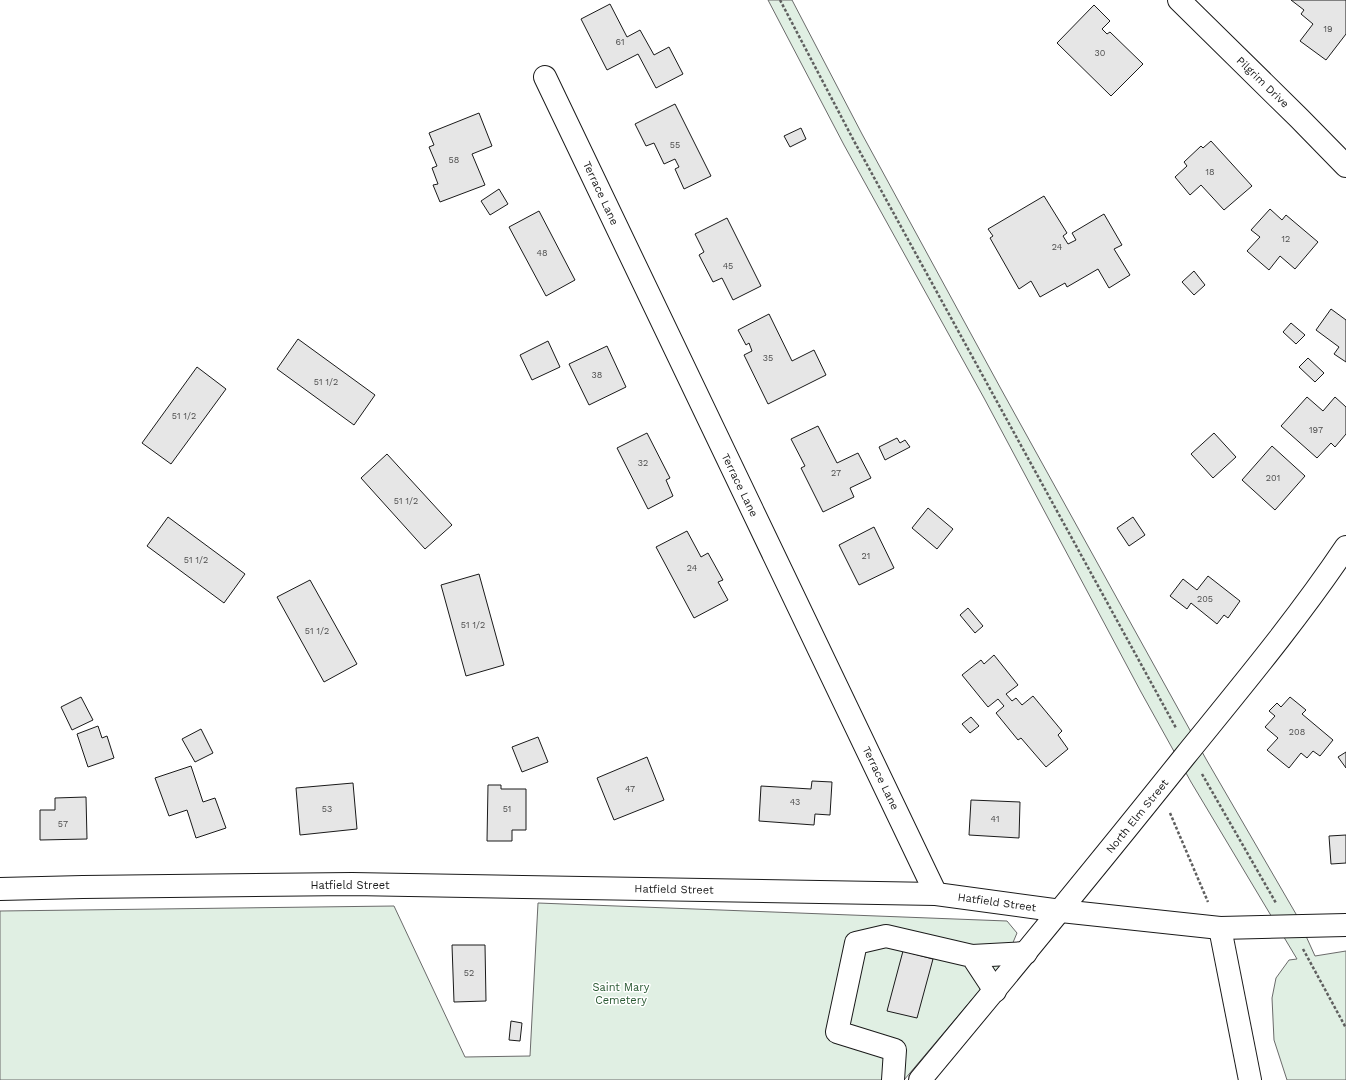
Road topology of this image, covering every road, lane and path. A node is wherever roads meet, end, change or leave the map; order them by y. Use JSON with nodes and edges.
{"nodes":[{"id":1,"x":780,"y":0,"type":"edge"},
{"id":2,"x":1179,"y":0,"type":"edge"},
{"id":3,"x":545,"y":77,"type":"dead end"},
{"id":4,"x":1346,"y":166,"type":"edge"},
{"id":5,"x":1346,"y":547,"type":"edge"},
{"id":6,"x":1178,"y":731,"type":"dead end"},
{"id":7,"x":1200,"y":770,"type":"dead end"},
{"id":8,"x":1159,"y":789,"type":"junction"},
{"id":9,"x":0,"y":888,"type":"edge"},
{"id":10,"x":936,"y":894,"type":"junction"},
{"id":11,"x":1280,"y":909,"type":"dead end"},
{"id":12,"x":1061,"y":911,"type":"junction"},
{"id":13,"x":1346,"y":925,"type":"edge"},
{"id":14,"x":1220,"y":928,"type":"junction"},
{"id":15,"x":1302,"y":948,"type":"dead end"},
{"id":16,"x":1026,"y":953,"type":"junction"},
{"id":17,"x":972,"y":956,"type":"junction"},
{"id":18,"x":995,"y":991,"type":"junction"},
{"id":19,"x":1346,"y":1028,"type":"edge"},
{"id":20,"x":893,"y":1080,"type":"edge"},
{"id":21,"x":920,"y":1080,"type":"edge"},
{"id":22,"x":1250,"y":1080,"type":"edge"}],
"edges":[{"from":1,"to":6,"type":"path"},
{"from":2,"to":4,"type":"street","name":"Pilgrim Drive"},
{"from":3,"to":10,"type":"street","name":"Terrace Lane"},
{"from":5,"to":8,"type":"street","name":"North Elm Street"},
{"from":7,"to":11,"type":"path"},
{"from":8,"to":12,"type":"street","name":"North Elm Street"},
{"from":8,"to":14,"type":"path"},
{"from":9,"to":10,"type":"street","name":"Hatfield Street"},
{"from":10,"to":12,"type":"street","name":"Hatfield Street"},
{"from":12,"to":14,"type":"street","name":"Hatfield Street"},
{"from":12,"to":16,"type":"street","name":"North Elm Street"},
{"from":13,"to":14,"type":"street","name":"Hatfield Street"},
{"from":14,"to":22,"type":"street"},
{"from":15,"to":19,"type":"path"},
{"from":16,"to":17,"type":"street"},
{"from":16,"to":18,"type":"street","name":"North Elm Street"},
{"from":17,"to":18,"type":"street"},
{"from":17,"to":20,"type":"street"},
{"from":18,"to":21,"type":"street","name":"North Elm Street"}]}
